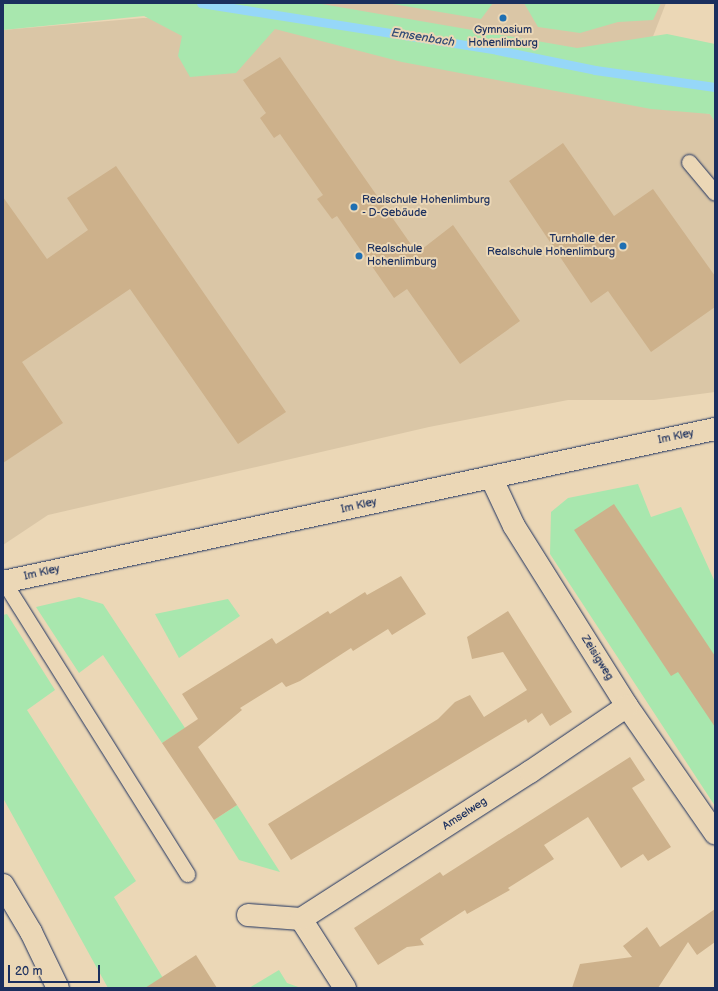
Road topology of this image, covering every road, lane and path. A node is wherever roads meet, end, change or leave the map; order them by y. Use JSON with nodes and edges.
{"nodes":[{"id":1,"x":689,"y":162,"type":"dead end"},
{"id":2,"x":715,"y":193,"type":"edge"},
{"id":3,"x":715,"y":429,"type":"edge"},
{"id":4,"x":491,"y":477,"type":"junction"},
{"id":5,"x":4,"y":582,"type":"edge"},
{"id":6,"x":627,"y":706,"type":"junction"},
{"id":7,"x":715,"y":833,"type":"edge"},
{"id":8,"x":187,"y":874,"type":"dead end"},
{"id":9,"x":3,"y":886,"type":"edge"},
{"id":10,"x":248,"y":915,"type":"dead end"},
{"id":11,"x":301,"y":919,"type":"junction"},
{"id":12,"x":58,"y":988,"type":"edge"},
{"id":13,"x":345,"y":988,"type":"edge"}],
"edges":[{"from":1,"to":2,"type":"lane"},
{"from":3,"to":4,"type":"main road","name":"Im Kley"},
{"from":4,"to":5,"type":"main road","name":"Im Kley"},
{"from":4,"to":6,"type":"main road","name":"Zeisigweg"},
{"from":5,"to":8,"type":"lane"},
{"from":6,"to":7,"type":"main road","name":"Zeisigweg"},
{"from":6,"to":11,"type":"main road","name":"Amselweg"},
{"from":9,"to":12,"type":"main road"},
{"from":10,"to":11,"type":"main road"},
{"from":11,"to":13,"type":"main road"}]}
